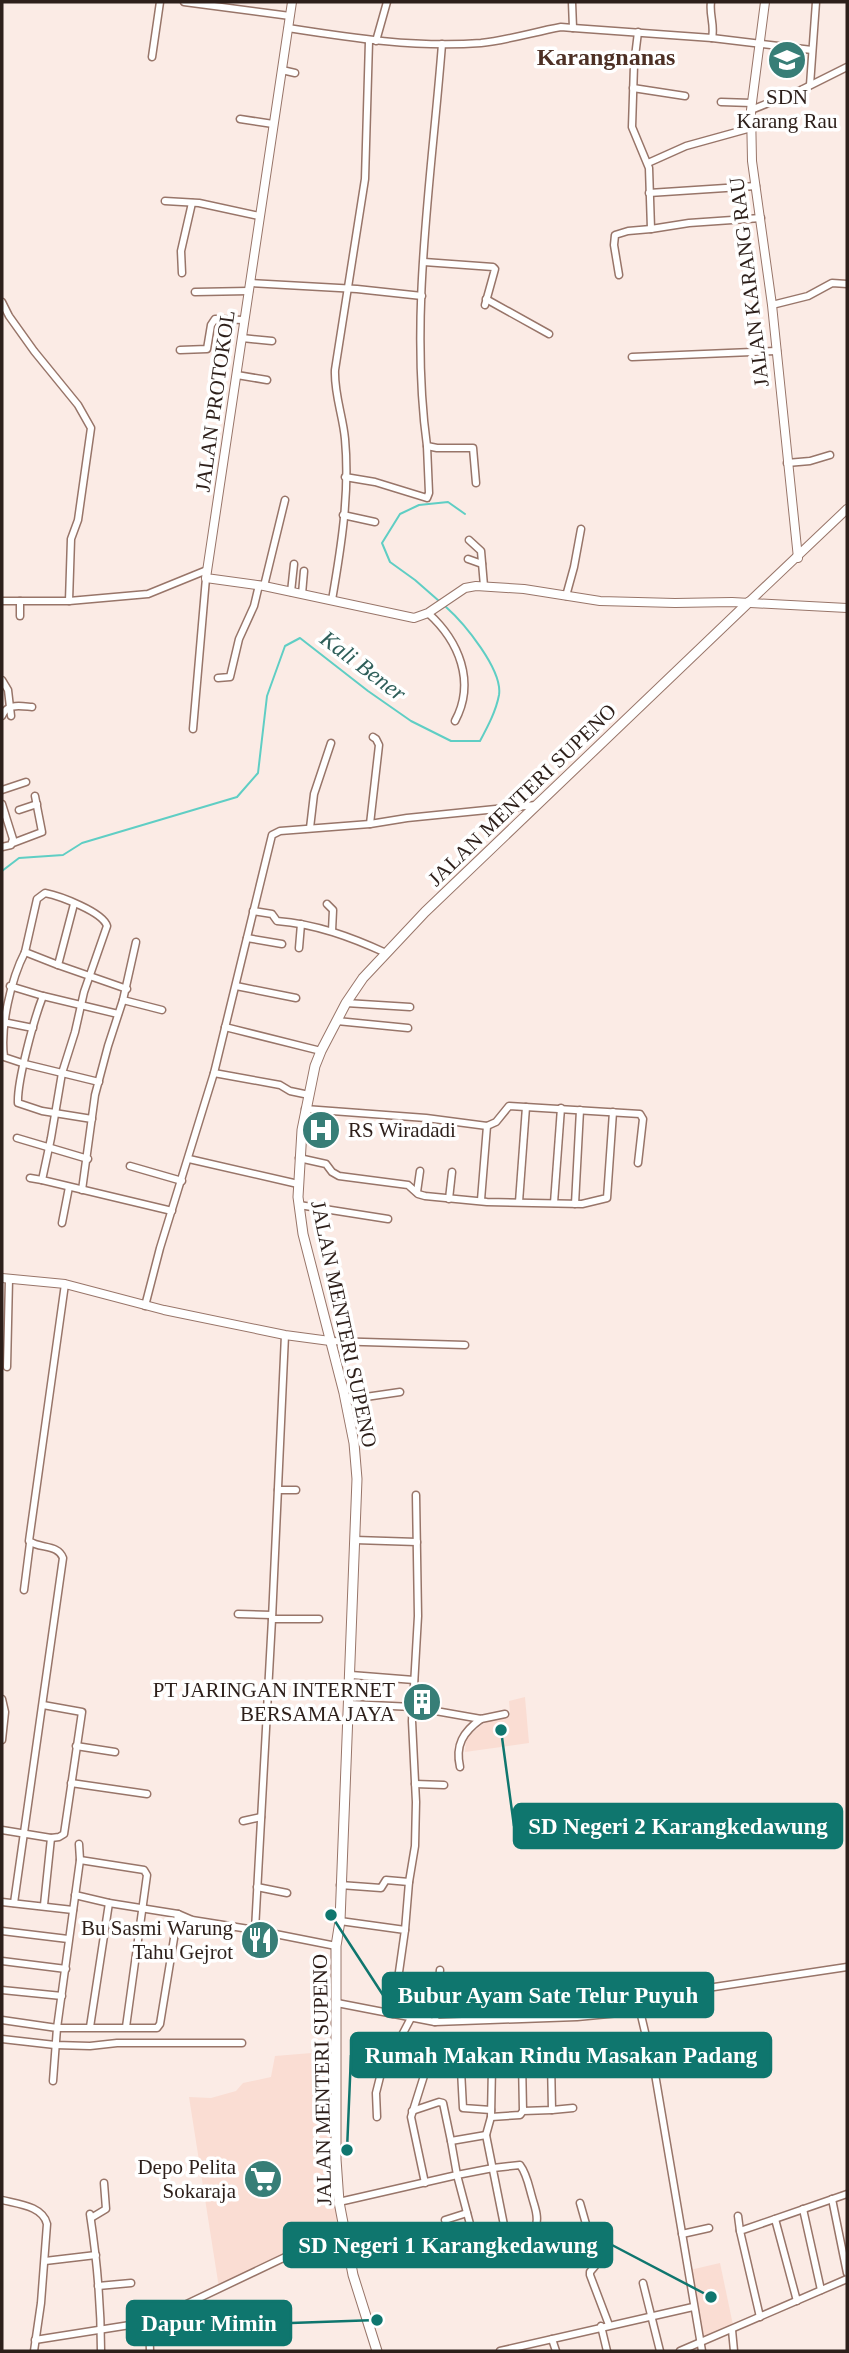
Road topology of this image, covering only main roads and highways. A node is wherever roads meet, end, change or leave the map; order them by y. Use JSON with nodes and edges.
{"nodes":[{"id":1,"x":749,"y":603,"type":"road end"},
{"id":2,"x":377,"y":2351,"type":"edge"}],
"edges":[{"from":1,"to":2,"type":"main road","name":"JALAN MENTERI SUPENO"}]}
